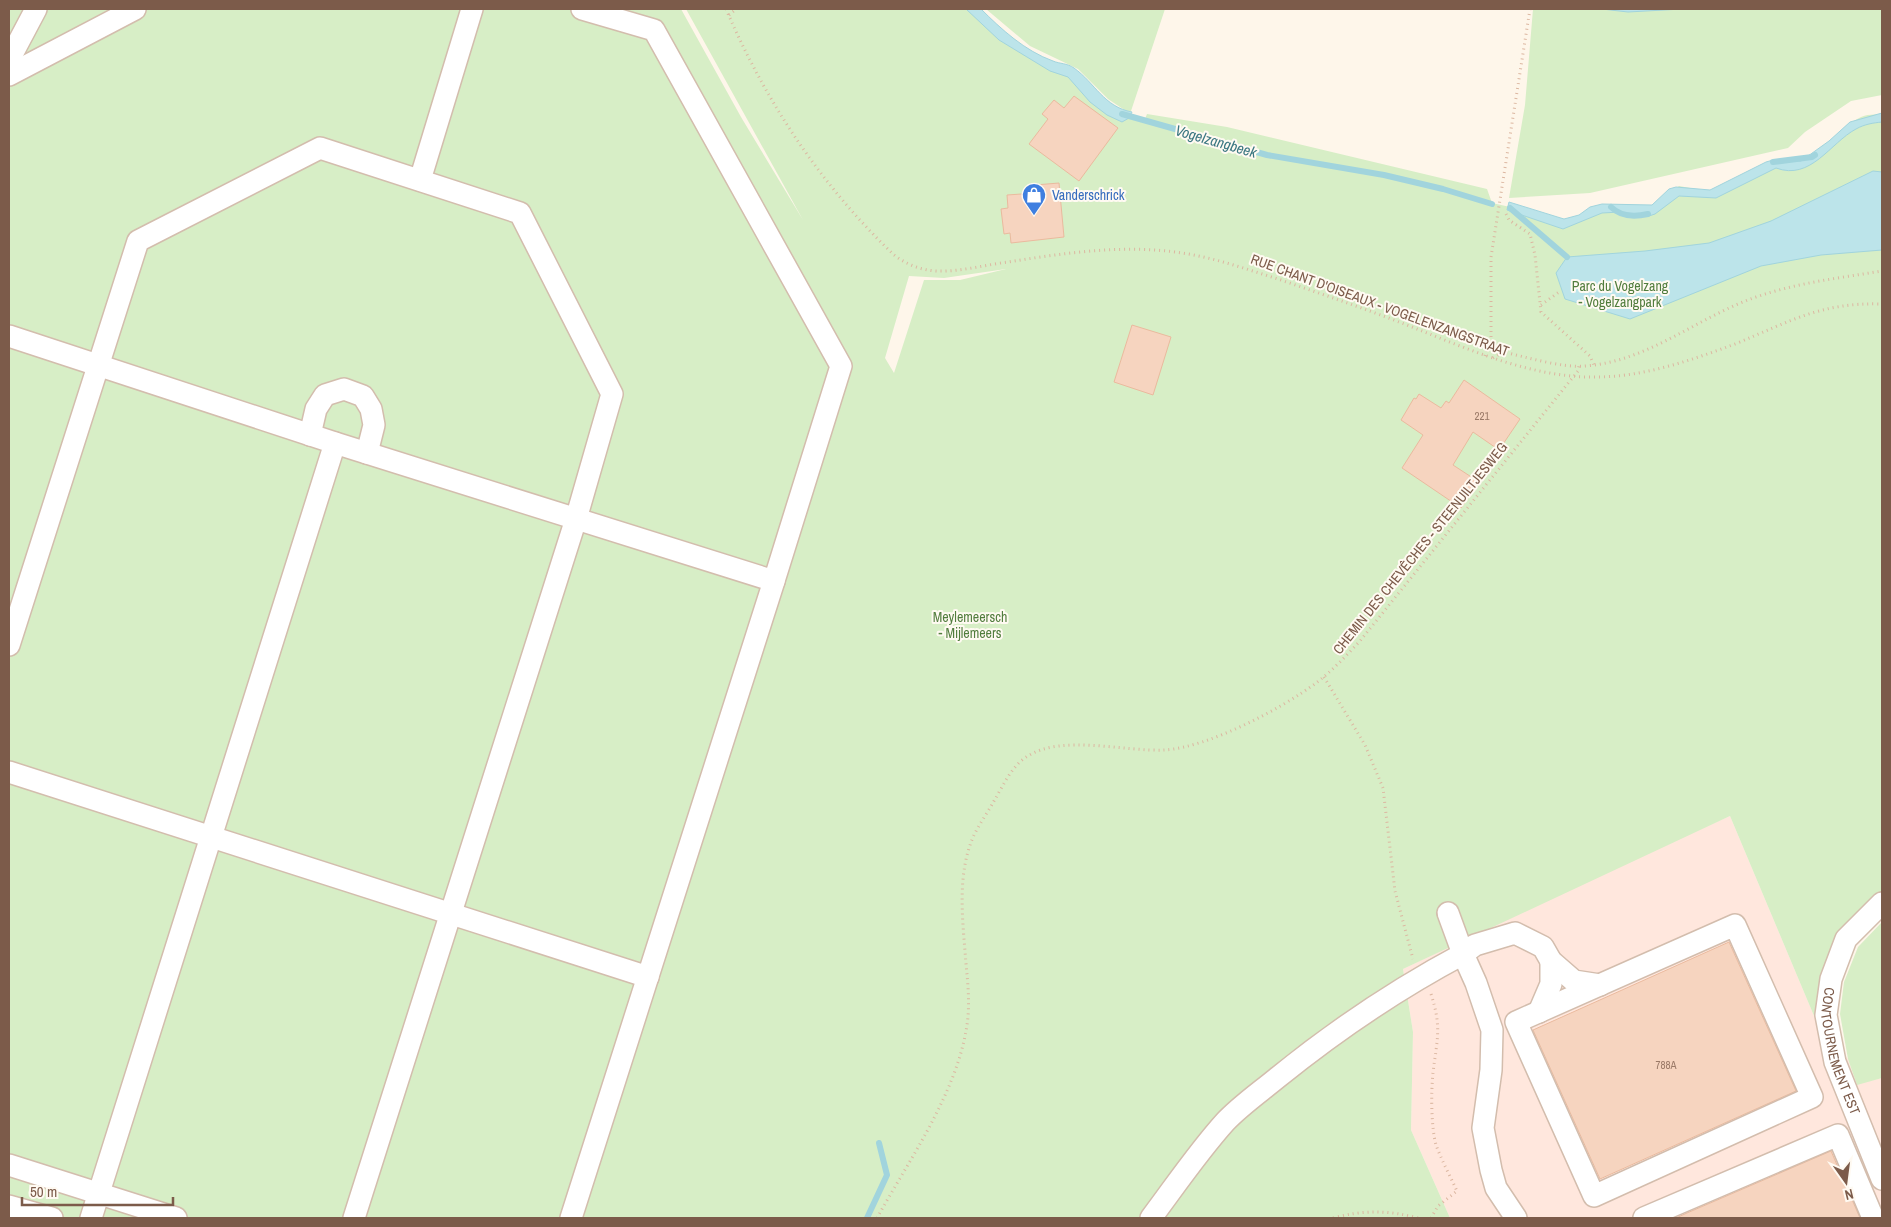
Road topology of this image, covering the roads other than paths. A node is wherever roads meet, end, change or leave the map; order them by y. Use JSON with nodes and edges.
{"nodes":[{"id":1,"x":36,"y":9,"type":"edge"},
{"id":2,"x":135,"y":9,"type":"edge"},
{"id":3,"x":472,"y":9,"type":"edge"},
{"id":4,"x":582,"y":9,"type":"edge"},
{"id":5,"x":642,"y":9,"type":"edge"},
{"id":6,"x":654,"y":30,"type":"junction"},
{"id":7,"x":9,"y":60,"type":"edge"},
{"id":8,"x":9,"y":75,"type":"edge"},
{"id":9,"x":420,"y":180,"type":"junction"},
{"id":10,"x":9,"y":336,"type":"edge"},
{"id":11,"x":97,"y":365,"type":"junction"},
{"id":12,"x":310,"y":434,"type":"junction"},
{"id":13,"x":335,"y":443,"type":"junction"},
{"id":14,"x":367,"y":453,"type":"junction"},
{"id":15,"x":576,"y":519,"type":"junction"},
{"id":16,"x":774,"y":581,"type":"junction"},
{"id":17,"x":9,"y":645,"type":"edge"},
{"id":18,"x":9,"y":772,"type":"edge"},
{"id":19,"x":211,"y":837,"type":"junction"},
{"id":20,"x":1882,"y":903,"type":"edge"},
{"id":21,"x":1448,"y":913,"type":"dead end"},
{"id":22,"x":451,"y":914,"type":"junction"},
{"id":23,"x":1462,"y":954,"type":"junction"},
{"id":24,"x":1551,"y":961,"type":"junction"},
{"id":25,"x":648,"y":977,"type":"junction"},
{"id":26,"x":1600,"y":985,"type":"junction"},
{"id":27,"x":1539,"y":1012,"type":"junction"},
{"id":28,"x":9,"y":1165,"type":"edge"},
{"id":29,"x":1882,"y":1179,"type":"edge"},
{"id":30,"x":99,"y":1194,"type":"junction"},
{"id":31,"x":9,"y":1206,"type":"edge"},
{"id":32,"x":1505,"y":1214,"type":"edge"},
{"id":33,"x":45,"y":1217,"type":"edge"},
{"id":34,"x":91,"y":1218,"type":"edge"},
{"id":35,"x":176,"y":1218,"type":"edge"},
{"id":36,"x":354,"y":1218,"type":"edge"},
{"id":37,"x":571,"y":1218,"type":"edge"},
{"id":38,"x":1151,"y":1218,"type":"edge"},
{"id":39,"x":1644,"y":1218,"type":"edge"},
{"id":40,"x":1873,"y":1218,"type":"edge"}],
"edges":[{"from":1,"to":7,"type":"street"},
{"from":2,"to":8,"type":"street"},
{"from":3,"to":9,"type":"street"},
{"from":4,"to":6,"type":"street"},
{"from":5,"to":6,"type":"street"},
{"from":6,"to":16,"type":"street"},
{"from":9,"to":11,"type":"street"},
{"from":9,"to":15,"type":"street"},
{"from":10,"to":11,"type":"street"},
{"from":11,"to":12,"type":"street"},
{"from":11,"to":17,"type":"street"},
{"from":12,"to":13,"type":"street"},
{"from":12,"to":14,"type":"street"},
{"from":13,"to":14,"type":"street"},
{"from":13,"to":19,"type":"street"},
{"from":14,"to":15,"type":"street"},
{"from":15,"to":16,"type":"street"},
{"from":15,"to":22,"type":"street"},
{"from":16,"to":25,"type":"street"},
{"from":18,"to":19,"type":"street"},
{"from":19,"to":22,"type":"street"},
{"from":19,"to":30,"type":"street"},
{"from":20,"to":29,"type":"street","name":"CONTOURNEMENT EST"},
{"from":21,"to":23,"type":"street"},
{"from":22,"to":25,"type":"street"},
{"from":22,"to":36,"type":"street"},
{"from":23,"to":24,"type":"street"},
{"from":23,"to":32,"type":"street"},
{"from":23,"to":38,"type":"street"},
{"from":24,"to":26,"type":"street"},
{"from":24,"to":27,"type":"street"},
{"from":25,"to":37,"type":"street"},
{"from":26,"to":27,"type":"street"},
{"from":26,"to":27,"type":"street"},
{"from":28,"to":30,"type":"street"},
{"from":30,"to":34,"type":"street"},
{"from":30,"to":35,"type":"street"},
{"from":31,"to":33,"type":"street"},
{"from":39,"to":40,"type":"street"}]}
